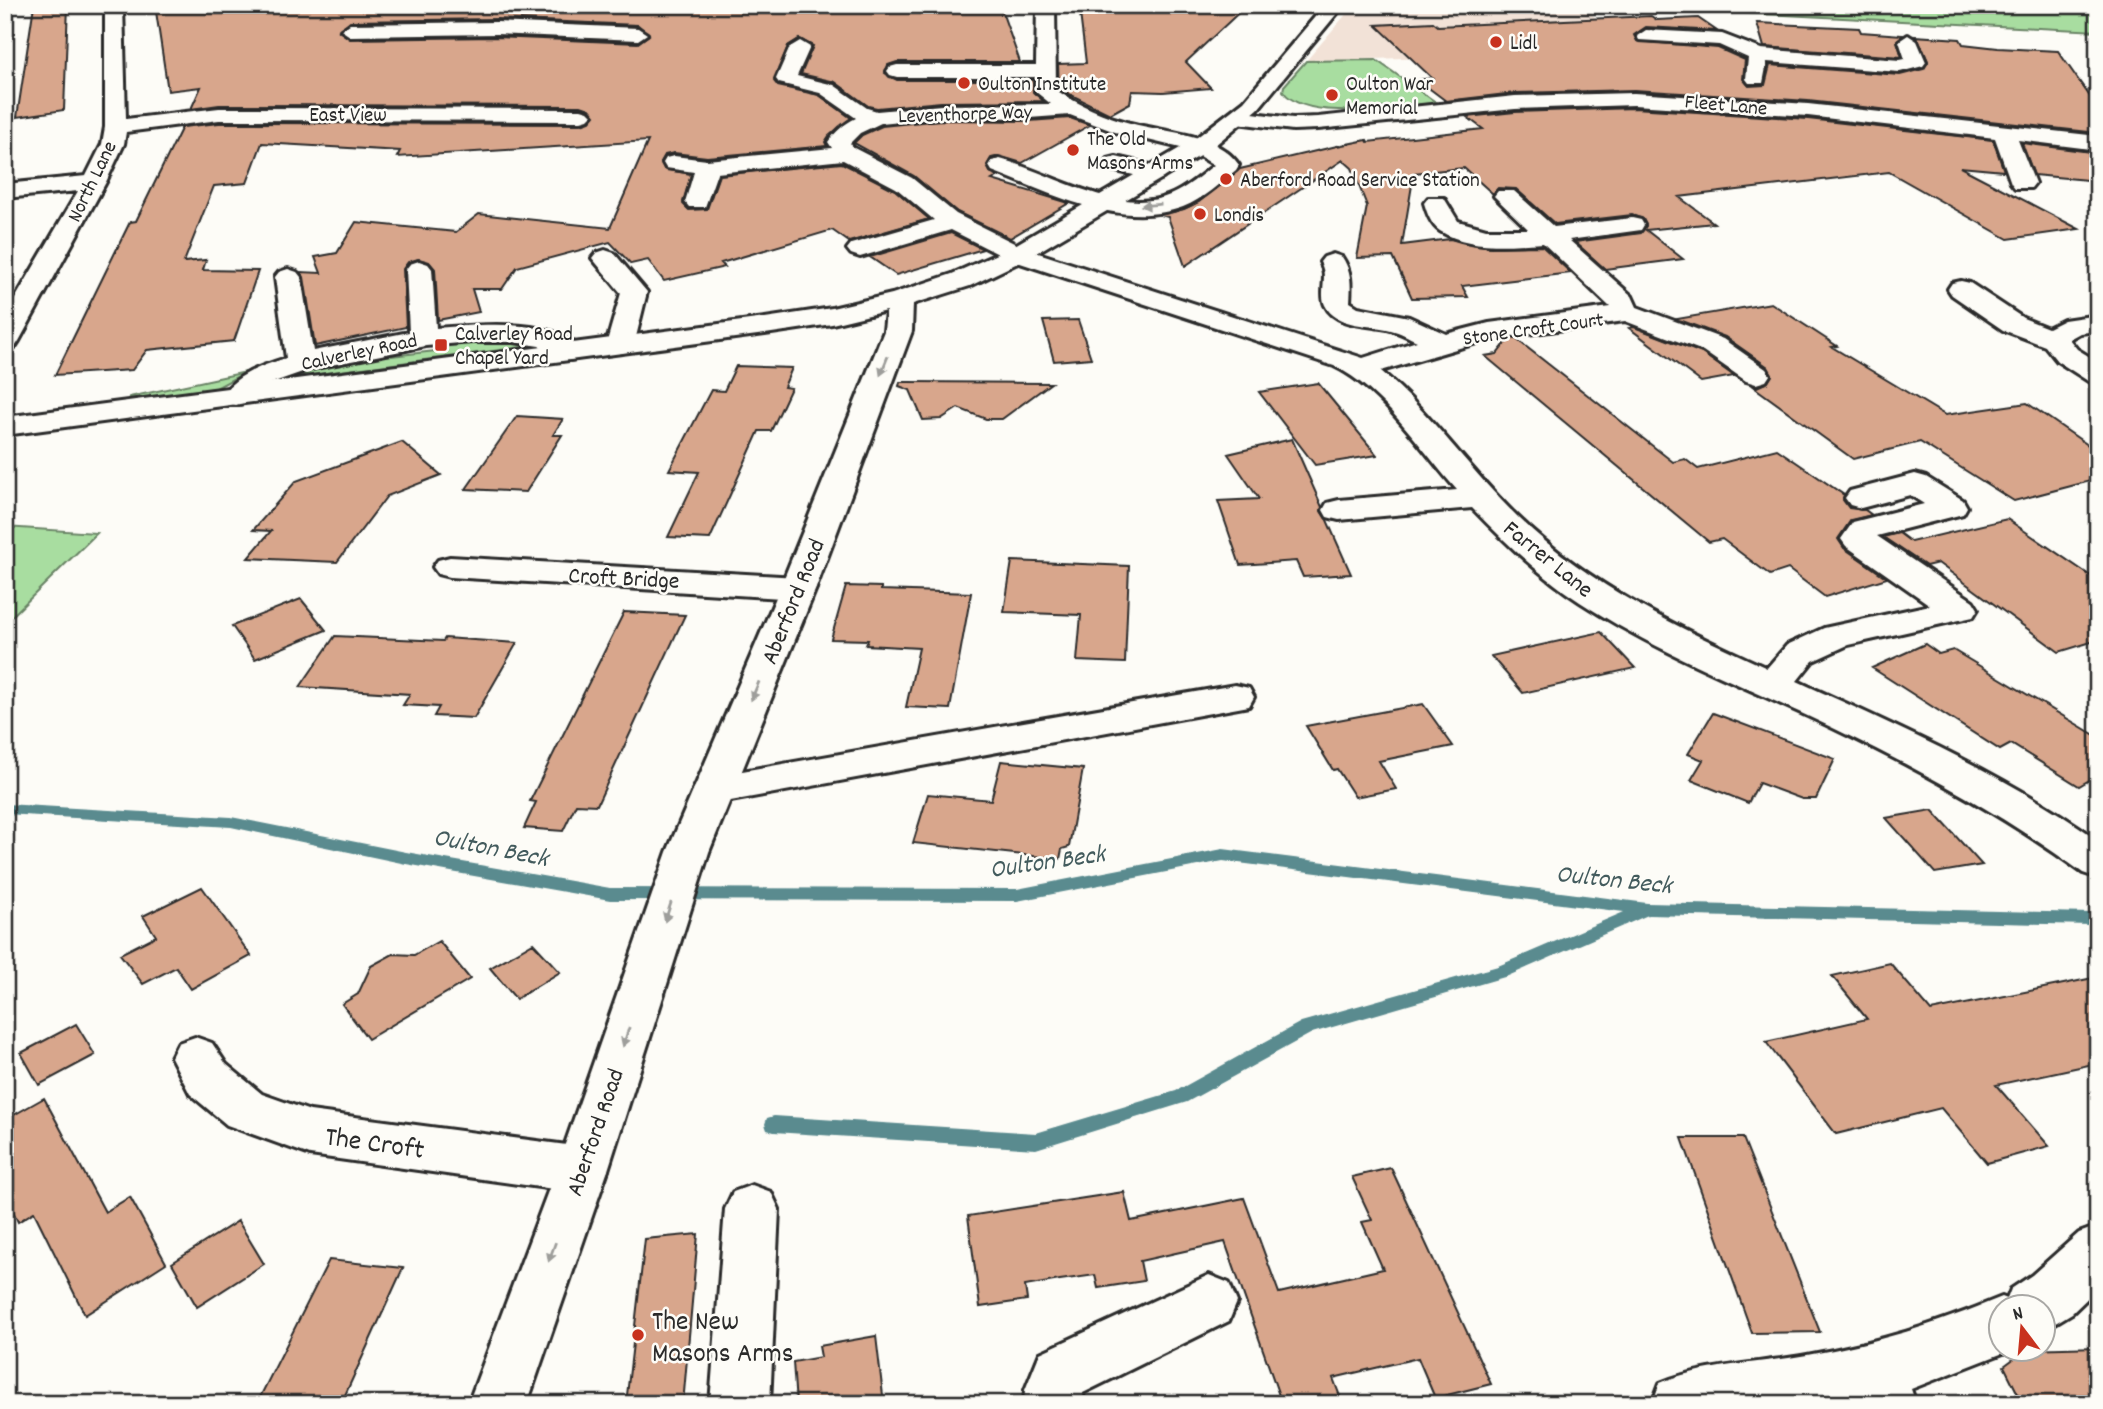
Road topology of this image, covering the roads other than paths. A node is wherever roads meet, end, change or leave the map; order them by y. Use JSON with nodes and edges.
{"nodes":[{"id":1,"x":114,"y":5,"type":"edge"},
{"id":2,"x":1046,"y":5,"type":"edge"},
{"id":3,"x":1335,"y":5,"type":"edge"},
{"id":4,"x":490,"y":13,"type":"dead end"},
{"id":5,"x":477,"y":28,"type":"junction"},
{"id":6,"x":350,"y":30,"type":"dead end"},
{"id":7,"x":638,"y":34,"type":"dead end"},
{"id":8,"x":1646,"y":36,"type":"dead end"},
{"id":9,"x":1908,"y":41,"type":"dead end"},
{"id":10,"x":800,"y":47,"type":"dead end"},
{"id":11,"x":1752,"y":52,"type":"junction"},
{"id":12,"x":897,"y":71,"type":"dead end"},
{"id":13,"x":1045,"y":71,"type":"junction"},
{"id":14,"x":1738,"y":105,"type":"junction"},
{"id":15,"x":1071,"y":109,"type":"junction"},
{"id":16,"x":1244,"y":111,"type":"junction"},
{"id":17,"x":581,"y":115,"type":"dead end"},
{"id":18,"x":877,"y":117,"type":"junction"},
{"id":19,"x":116,"y":127,"type":"junction"},
{"id":20,"x":1143,"y":133,"type":"junction"},
{"id":21,"x":2004,"y":133,"type":"junction"},
{"id":22,"x":2098,"y":142,"type":"edge"},
{"id":23,"x":1200,"y":146,"type":"junction"},
{"id":24,"x":846,"y":153,"type":"junction"},
{"id":25,"x":674,"y":163,"type":"dead end"},
{"id":26,"x":1000,"y":166,"type":"dead end"},
{"id":27,"x":707,"y":167,"type":"junction"},
{"id":28,"x":1155,"y":173,"type":"junction"},
{"id":29,"x":94,"y":183,"type":"junction"},
{"id":30,"x":2023,"y":183,"type":"dead end"},
{"id":31,"x":5,"y":191,"type":"edge"},
{"id":32,"x":1506,"y":196,"type":"dead end"},
{"id":33,"x":697,"y":202,"type":"dead end"},
{"id":34,"x":1104,"y":203,"type":"junction"},
{"id":35,"x":1436,"y":203,"type":"dead end"},
{"id":36,"x":954,"y":222,"type":"junction"},
{"id":37,"x":1632,"y":225,"type":"dead end"},
{"id":38,"x":1544,"y":233,"type":"junction"},
{"id":39,"x":860,"y":249,"type":"dead end"},
{"id":40,"x":1017,"y":254,"type":"junction"},
{"id":41,"x":605,"y":258,"type":"dead end"},
{"id":42,"x":1333,"y":262,"type":"dead end"},
{"id":43,"x":419,"y":269,"type":"dead end"},
{"id":44,"x":288,"y":277,"type":"dead end"},
{"id":45,"x":1961,"y":289,"type":"dead end"},
{"id":46,"x":900,"y":300,"type":"junction"},
{"id":47,"x":1624,"y":311,"type":"junction"},
{"id":48,"x":2098,"y":323,"type":"edge"},
{"id":49,"x":423,"y":337,"type":"junction"},
{"id":50,"x":2055,"y":340,"type":"junction"},
{"id":51,"x":5,"y":341,"type":"edge"},
{"id":52,"x":1444,"y":343,"type":"junction"},
{"id":53,"x":620,"y":345,"type":"junction"},
{"id":54,"x":569,"y":352,"type":"junction"},
{"id":55,"x":301,"y":363,"type":"junction"},
{"id":56,"x":1361,"y":368,"type":"junction"},
{"id":57,"x":1756,"y":374,"type":"dead end"},
{"id":58,"x":2098,"y":375,"type":"edge"},
{"id":59,"x":236,"y":396,"type":"junction"},
{"id":60,"x":5,"y":426,"type":"edge"},
{"id":61,"x":1481,"y":497,"type":"junction"},
{"id":62,"x":1861,"y":498,"type":"dead end"},
{"id":63,"x":1339,"y":510,"type":"dead end"},
{"id":64,"x":450,"y":567,"type":"dead end"},
{"id":65,"x":798,"y":588,"type":"junction"},
{"id":66,"x":1773,"y":685,"type":"junction"},
{"id":67,"x":1235,"y":697,"type":"dead end"},
{"id":68,"x":714,"y":790,"type":"junction"},
{"id":69,"x":2098,"y":862,"type":"edge"},
{"id":70,"x":194,"y":1057,"type":"dead end"},
{"id":71,"x":582,"y":1170,"type":"junction"},
{"id":72,"x":752,"y":1209,"type":"dead end"},
{"id":73,"x":2098,"y":1251,"type":"edge"},
{"id":74,"x":2052,"y":1294,"type":"edge"},
{"id":75,"x":1209,"y":1302,"type":"dead end"},
{"id":76,"x":1988,"y":1332,"type":"edge"},
{"id":77,"x":1881,"y":1387,"type":"edge"},
{"id":78,"x":1759,"y":1398,"type":"edge"},
{"id":79,"x":497,"y":1404,"type":"edge"},
{"id":80,"x":740,"y":1404,"type":"edge"},
{"id":81,"x":1054,"y":1404,"type":"edge"},
{"id":82,"x":1681,"y":1404,"type":"edge"}],
"edges":[{"from":1,"to":19,"type":"street","name":"North Lane"},
{"from":2,"to":13,"type":"street"},
{"from":3,"to":16,"type":"street"},
{"from":4,"to":5,"type":"street"},
{"from":5,"to":6,"type":"street"},
{"from":5,"to":7,"type":"street"},
{"from":8,"to":11,"type":"street"},
{"from":9,"to":11,"type":"street"},
{"from":10,"to":18,"type":"street"},
{"from":11,"to":14,"type":"street"},
{"from":12,"to":13,"type":"street"},
{"from":13,"to":15,"type":"street"},
{"from":14,"to":16,"type":"street","name":"Fleet Lane"},
{"from":14,"to":21,"type":"street","name":"Fleet Lane"},
{"from":15,"to":18,"type":"street","name":"Leventhorpe Way"},
{"from":15,"to":20,"type":"street"},
{"from":16,"to":23,"type":"street"},
{"from":17,"to":19,"type":"street","name":"East View"},
{"from":18,"to":24,"type":"street","name":"Leventhorpe Way"},
{"from":19,"to":29,"type":"street","name":"North Lane"},
{"from":20,"to":23,"type":"street"},
{"from":20,"to":28,"type":"street"},
{"from":21,"to":22,"type":"street","name":"Fleet Lane"},
{"from":21,"to":30,"type":"street"},
{"from":23,"to":28,"type":"street"},
{"from":23,"to":34,"type":"street","one_way":true},
{"from":24,"to":27,"type":"street"},
{"from":24,"to":36,"type":"street","name":"Farrer Lane"},
{"from":25,"to":27,"type":"street"},
{"from":26,"to":34,"type":"street"},
{"from":27,"to":33,"type":"street"},
{"from":28,"to":34,"type":"street"},
{"from":29,"to":31,"type":"street"},
{"from":29,"to":51,"type":"street","name":"North Lane"},
{"from":32,"to":38,"type":"street","name":"Stone Croft Court"},
{"from":34,"to":40,"type":"street"},
{"from":35,"to":38,"type":"street"},
{"from":36,"to":39,"type":"street"},
{"from":36,"to":40,"type":"street","name":"Farrer Lane"},
{"from":37,"to":38,"type":"street"},
{"from":38,"to":47,"type":"street","name":"Stone Croft Court"},
{"from":40,"to":46,"type":"street"},
{"from":40,"to":56,"type":"street","name":"Farrer Lane"},
{"from":41,"to":53,"type":"street"},
{"from":42,"to":52,"type":"street"},
{"from":43,"to":49,"type":"street"},
{"from":44,"to":55,"type":"street"},
{"from":45,"to":50,"type":"street"},
{"from":46,"to":53,"type":"street","name":"Calverley Road"},
{"from":46,"to":65,"type":"street","name":"Aberford Road","one_way":true},
{"from":47,"to":52,"type":"street","name":"Stone Croft Court"},
{"from":47,"to":57,"type":"street","name":"Stone Croft Court"},
{"from":48,"to":50,"type":"street"},
{"from":49,"to":54,"type":"street","name":"Calverley Road"},
{"from":49,"to":55,"type":"street","name":"Calverley Road"},
{"from":50,"to":58,"type":"street"},
{"from":52,"to":56,"type":"street","name":"Stone Croft Court"},
{"from":53,"to":54,"type":"street","name":"Calverley Road"},
{"from":54,"to":59,"type":"street","name":"Calverley Road"},
{"from":55,"to":59,"type":"street","name":"Calverley Road"},
{"from":56,"to":61,"type":"street","name":"Farrer Lane"},
{"from":59,"to":60,"type":"street","name":"Calverley Road"},
{"from":61,"to":63,"type":"street"},
{"from":61,"to":66,"type":"street","name":"Farrer Lane"},
{"from":62,"to":66,"type":"street"},
{"from":64,"to":65,"type":"street","name":"Croft Bridge"},
{"from":65,"to":68,"type":"street","name":"Aberford Road","one_way":true},
{"from":66,"to":69,"type":"street","name":"Farrer Lane"},
{"from":67,"to":68,"type":"street"},
{"from":68,"to":71,"type":"street","name":"Aberford Road","one_way":true},
{"from":70,"to":71,"type":"street","name":"The Croft"},
{"from":71,"to":79,"type":"street","name":"Aberford Road","one_way":true},
{"from":72,"to":80,"type":"street"},
{"from":73,"to":74,"type":"street"},
{"from":75,"to":81,"type":"street"},
{"from":76,"to":77,"type":"street"},
{"from":77,"to":78,"type":"street"},
{"from":78,"to":82,"type":"street"}]}
